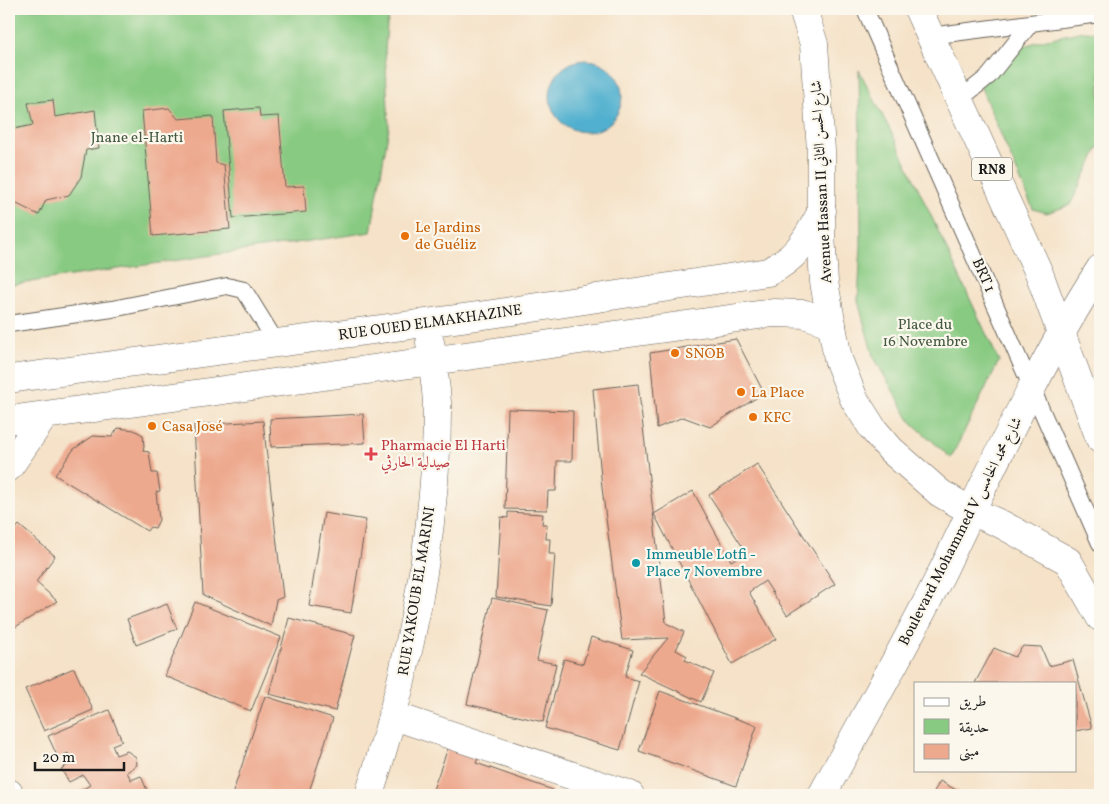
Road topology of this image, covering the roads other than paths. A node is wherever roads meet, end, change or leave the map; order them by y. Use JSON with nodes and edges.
{"nodes":[{"id":1,"x":803,"y":9,"type":"edge"},
{"id":2,"x":865,"y":9,"type":"edge"},
{"id":3,"x":918,"y":9,"type":"edge"},
{"id":4,"x":1100,"y":14,"type":"edge"},
{"id":5,"x":1031,"y":23,"type":"junction"},
{"id":6,"x":930,"y":36,"type":"junction"},
{"id":7,"x":960,"y":99,"type":"junction"},
{"id":8,"x":822,"y":211,"type":"junction"},
{"id":9,"x":1100,"y":269,"type":"edge"},
{"id":10,"x":428,"y":322,"type":"junction"},
{"id":11,"x":9,"y":324,"type":"edge"},
{"id":12,"x":832,"y":324,"type":"junction"},
{"id":13,"x":1062,"y":331,"type":"junction"},
{"id":14,"x":276,"y":342,"type":"junction"},
{"id":15,"x":432,"y":360,"type":"junction"},
{"id":16,"x":9,"y":379,"type":"edge"},
{"id":17,"x":1032,"y":386,"type":"junction"},
{"id":18,"x":45,"y":415,"type":"junction"},
{"id":19,"x":9,"y":420,"type":"edge"},
{"id":20,"x":1100,"y":439,"type":"edge"},
{"id":21,"x":9,"y":467,"type":"edge"},
{"id":22,"x":971,"y":511,"type":"junction"},
{"id":23,"x":1100,"y":543,"type":"edge"},
{"id":24,"x":1100,"y":617,"type":"edge"},
{"id":25,"x":394,"y":716,"type":"junction"},
{"id":26,"x":369,"y":795,"type":"edge"},
{"id":27,"x":630,"y":795,"type":"edge"},
{"id":28,"x":822,"y":795,"type":"edge"}],
"edges":[{"from":1,"to":8,"type":"street","name":"Avenue Hassan II شارع الحسن الثاني"},
{"from":2,"to":17,"type":"lane","name":"BRT 1"},
{"from":3,"to":6,"type":"street","number":"RN8"},
{"from":4,"to":5,"type":"lane"},
{"from":5,"to":6,"type":"lane"},
{"from":5,"to":7,"type":"lane"},
{"from":6,"to":7,"type":"street","number":"RN8"},
{"from":7,"to":13,"type":"street","number":"RN8"},
{"from":8,"to":10,"type":"street","name":"RUE OUED ELMAKHAZINE"},
{"from":8,"to":12,"type":"street","name":"Avenue Hassan II شارع الحسن الثاني"},
{"from":9,"to":13,"type":"street","name":"Boulevard Mohammed V شارع محمد الخامس"},
{"from":10,"to":14,"type":"street","name":"RUE OUED ELMAKHAZINE"},
{"from":10,"to":15,"type":"street","name":"RUE YAKOUB EL MARINI"},
{"from":11,"to":14,"type":"lane"},
{"from":12,"to":15,"type":"street"},
{"from":12,"to":22,"type":"street","name":"Avenue Hassan II شارع الحسن الثاني"},
{"from":13,"to":17,"type":"street","name":"Boulevard Mohammed V شارع محمد الخامس"},
{"from":13,"to":20,"type":"street","number":"RN8"},
{"from":14,"to":16,"type":"street","name":"RUE OUED ELMAKHAZINE"},
{"from":15,"to":18,"type":"street"},
{"from":15,"to":25,"type":"street","name":"RUE YAKOUB EL MARINI"},
{"from":17,"to":22,"type":"street","name":"Boulevard Mohammed V شارع محمد الخامس"},
{"from":17,"to":23,"type":"lane","name":"BRT 1"},
{"from":18,"to":19,"type":"street"},
{"from":18,"to":21,"type":"street"},
{"from":22,"to":24,"type":"street","name":"Avenue Hassan II شارع الحسن الثاني"},
{"from":22,"to":28,"type":"street","name":"Boulevard Mohammed V شارع محمد الخامس"},
{"from":25,"to":26,"type":"street","name":"RUE YAKOUB EL MARINI"},
{"from":25,"to":27,"type":"street"}]}
